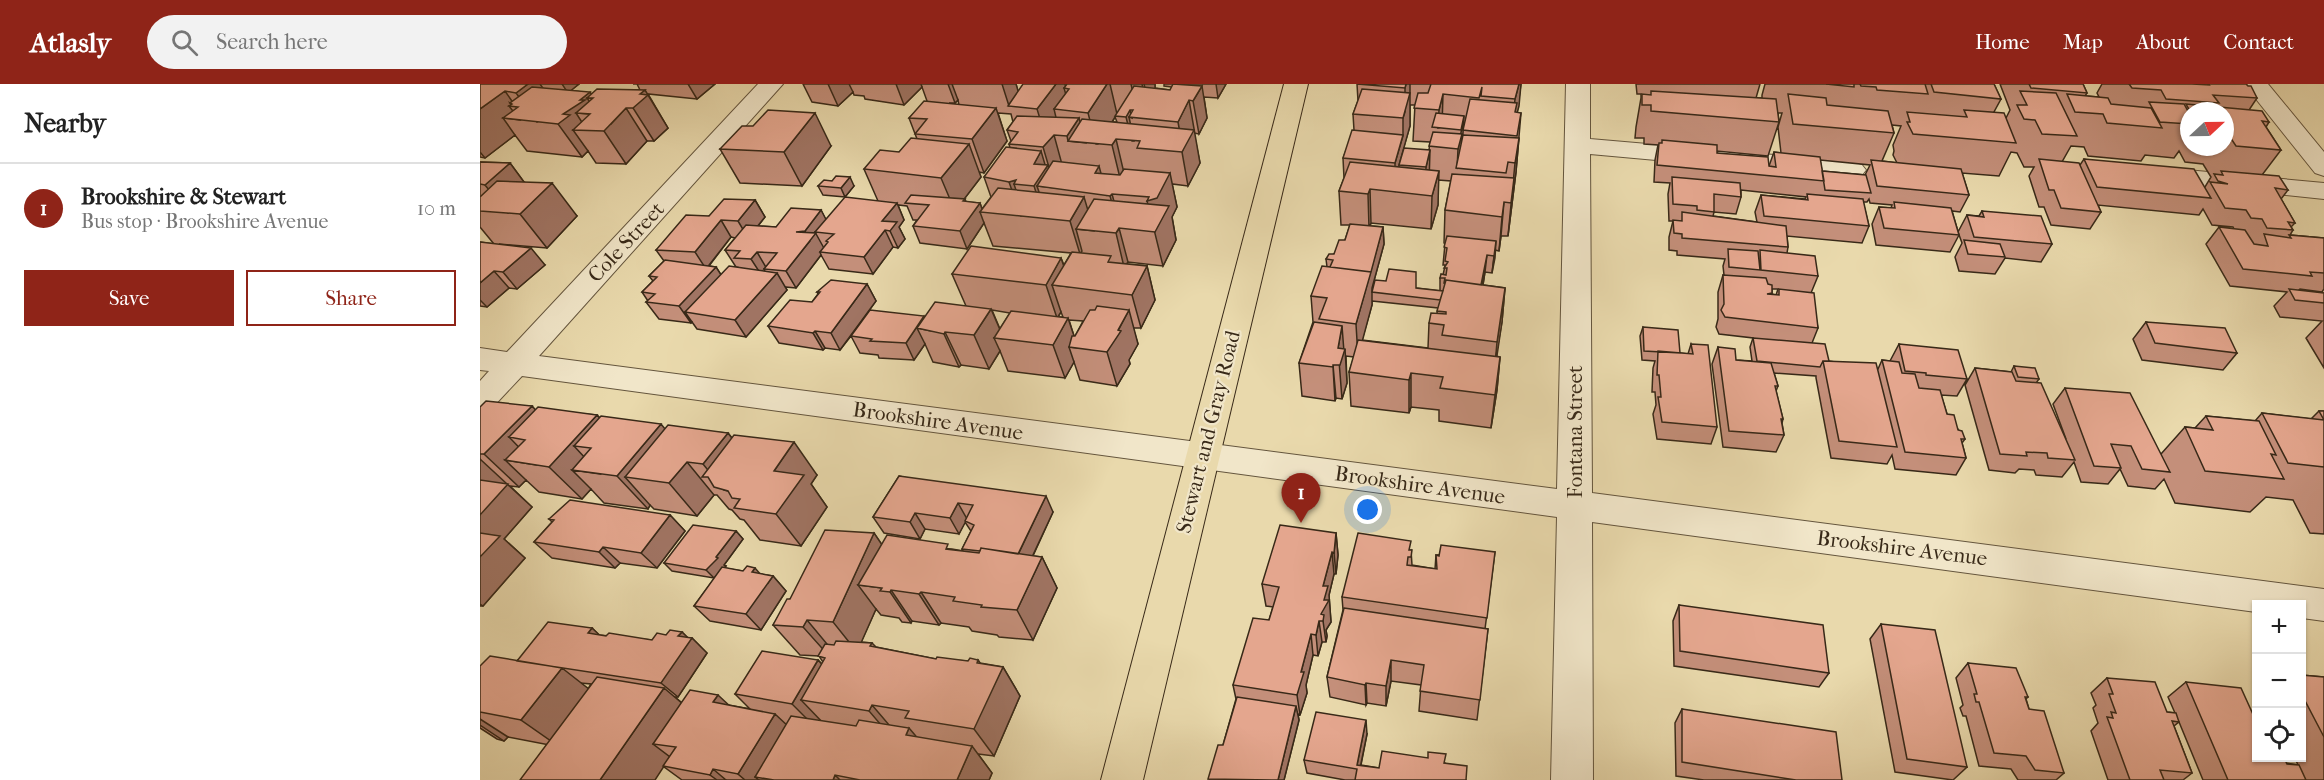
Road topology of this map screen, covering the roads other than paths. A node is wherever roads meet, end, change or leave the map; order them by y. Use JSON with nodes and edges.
{"nodes":[{"id":1,"x":771,"y":84,"type":"edge"},
{"id":2,"x":1296,"y":84,"type":"edge"},
{"id":3,"x":1578,"y":84,"type":"edge"},
{"id":4,"x":2256,"y":84,"type":"edge"},
{"id":5,"x":1577,"y":145,"type":"junction"},
{"id":6,"x":2324,"y":168,"type":"edge"},
{"id":7,"x":1852,"y":170,"type":"dead end"},
{"id":8,"x":2130,"y":172,"type":"edge"},
{"id":9,"x":2324,"y":191,"type":"edge"},
{"id":10,"x":480,"y":359,"type":"edge"},
{"id":11,"x":513,"y":365,"type":"junction"},
{"id":12,"x":480,"y":401,"type":"edge"},
{"id":13,"x":1202,"y":456,"type":"junction"},
{"id":14,"x":1574,"y":506,"type":"junction"},
{"id":15,"x":2324,"y":605,"type":"edge"},
{"id":16,"x":1122,"y":780,"type":"edge"},
{"id":17,"x":1572,"y":780,"type":"edge"}],
"edges":[{"from":1,"to":11,"type":"street","name":"Cole Street"},
{"from":2,"to":13,"type":"main road","name":"Stewart and Gray Road"},
{"from":3,"to":5,"type":"street","name":"Fontana Street"},
{"from":4,"to":6,"type":"street"},
{"from":5,"to":7,"type":"street"},
{"from":5,"to":14,"type":"street","name":"Fontana Street"},
{"from":8,"to":9,"type":"street"},
{"from":10,"to":11,"type":"street","name":"Brookshire Avenue"},
{"from":11,"to":12,"type":"street","name":"Cole Street"},
{"from":11,"to":13,"type":"street","name":"Brookshire Avenue"},
{"from":13,"to":14,"type":"street","name":"Brookshire Avenue"},
{"from":13,"to":16,"type":"main road","name":"Stewart and Gray Road"},
{"from":14,"to":15,"type":"street","name":"Brookshire Avenue"},
{"from":14,"to":17,"type":"street","name":"Fontana Street"}]}
